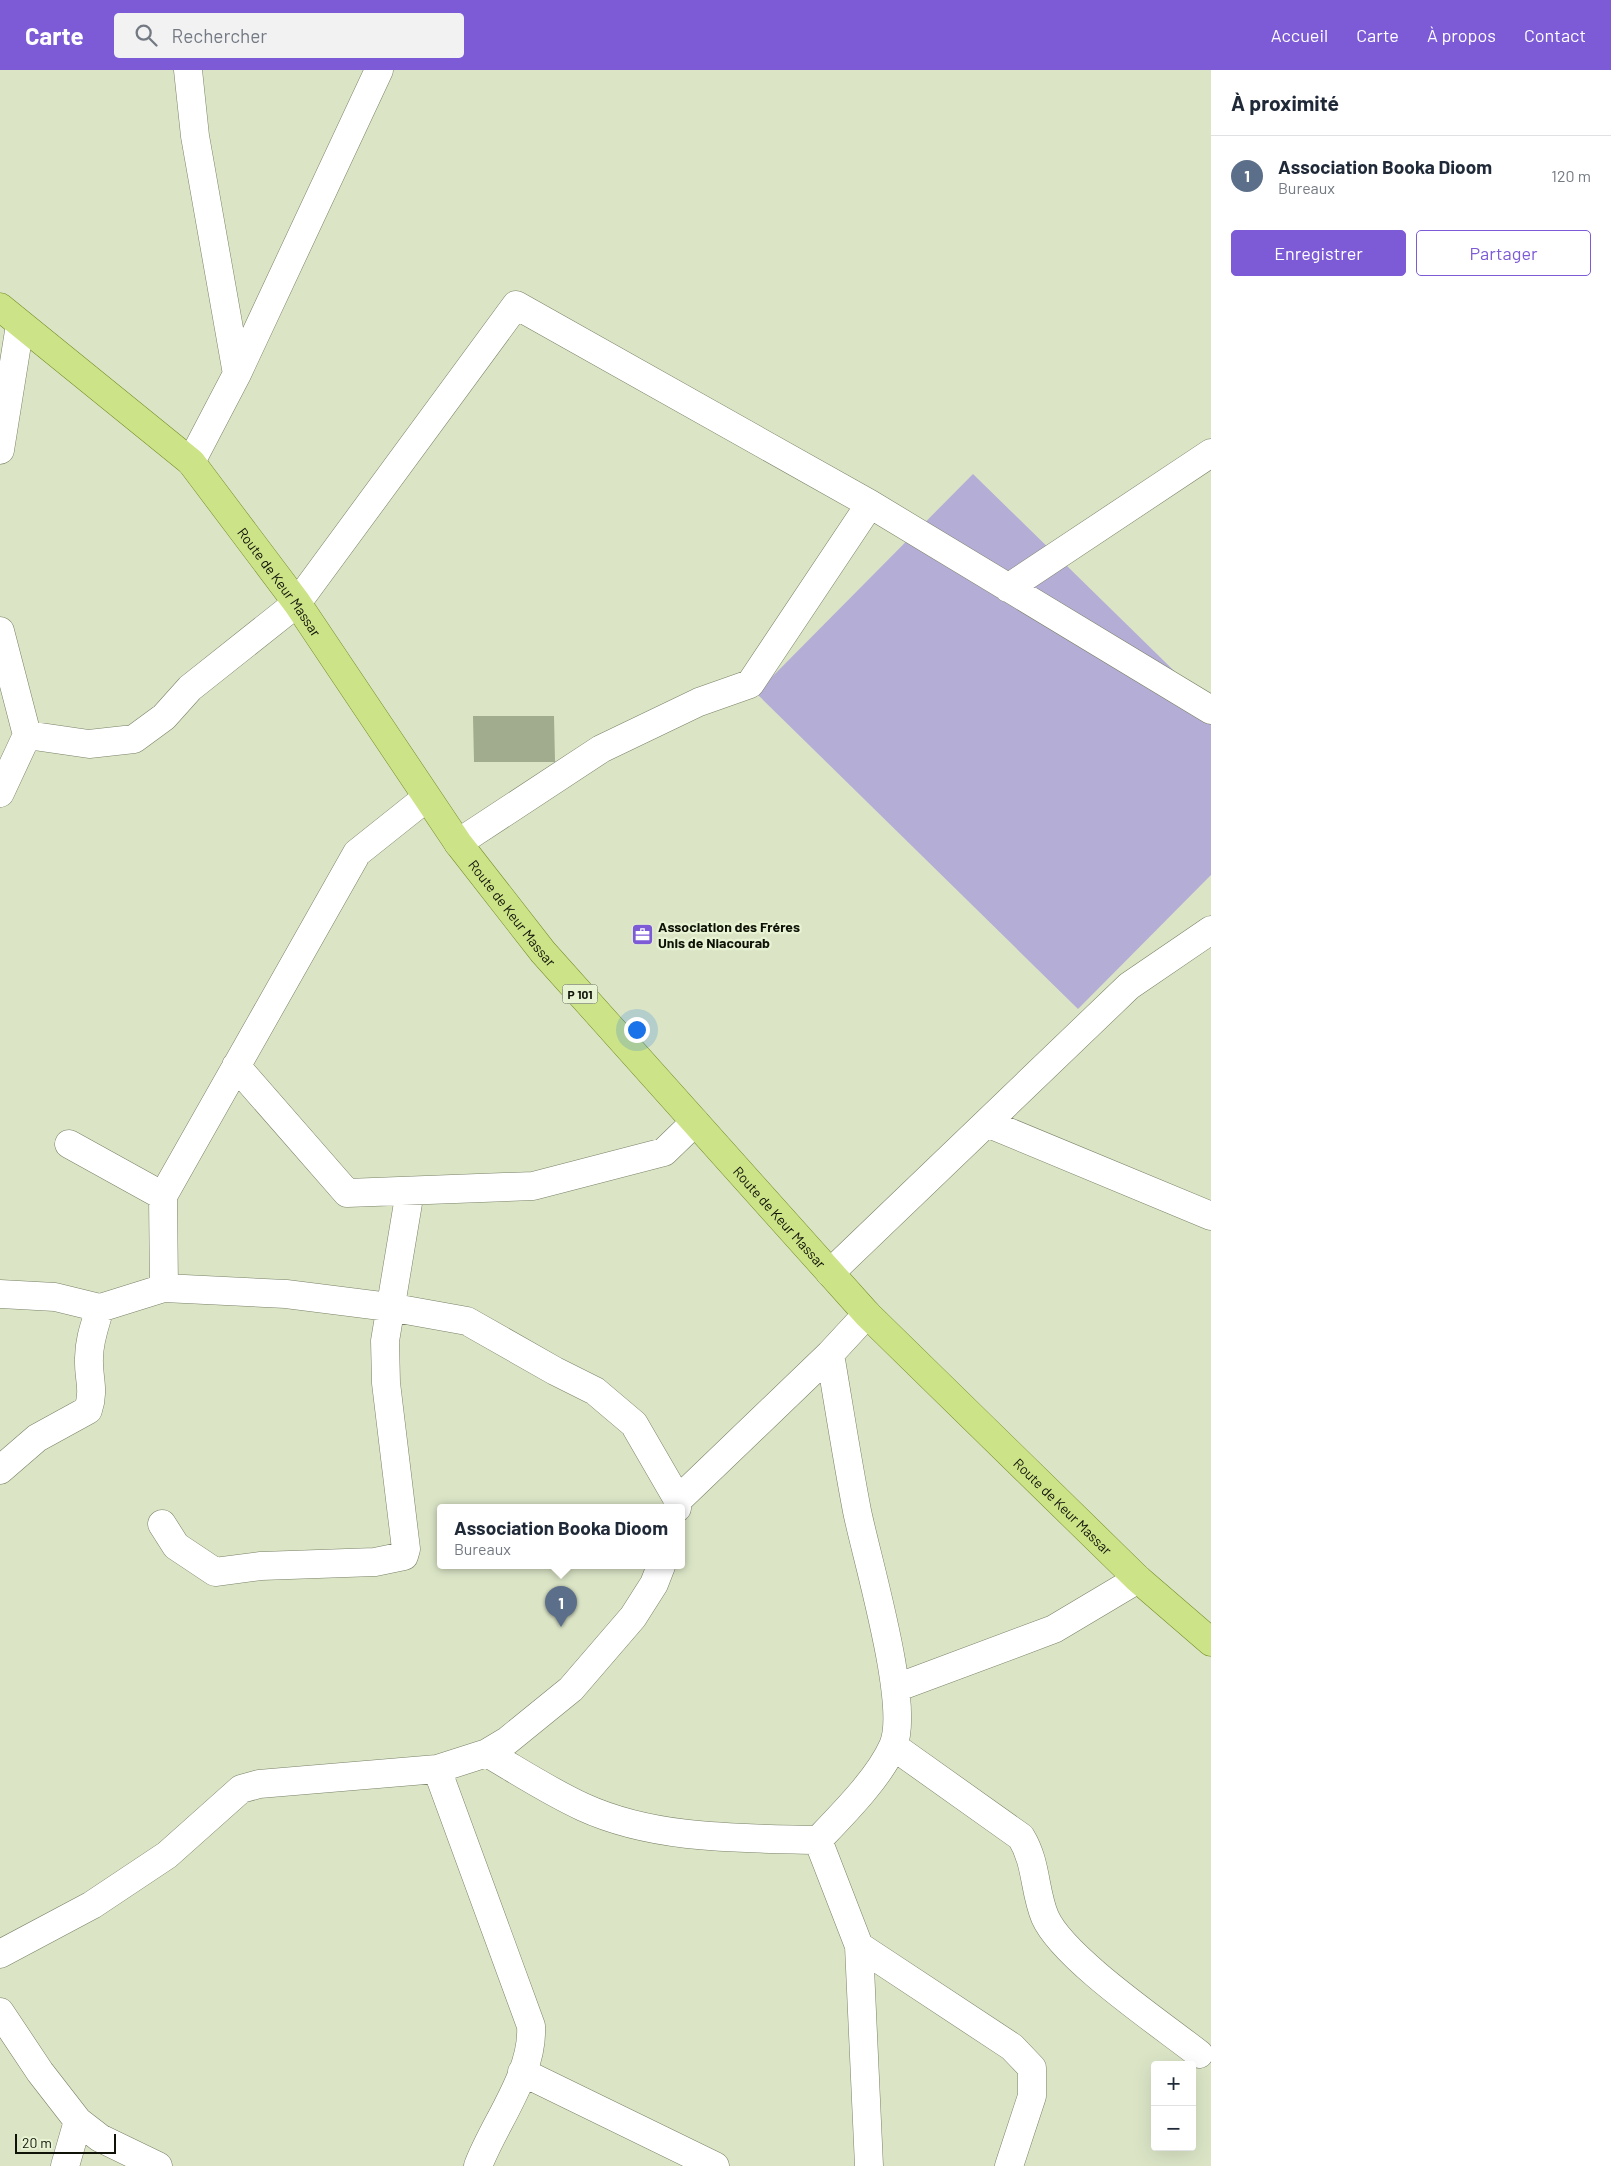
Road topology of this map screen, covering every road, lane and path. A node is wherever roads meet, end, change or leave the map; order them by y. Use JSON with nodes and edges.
{"nodes":[{"id":1,"x":188,"y":70,"type":"edge"},
{"id":2,"x":379,"y":70,"type":"edge"},
{"id":3,"x":0,"y":307,"type":"edge"},
{"id":4,"x":20,"y":325,"type":"junction"},
{"id":5,"x":237,"y":374,"type":"junction"},
{"id":6,"x":0,"y":450,"type":"edge"},
{"id":7,"x":1211,"y":453,"type":"edge"},
{"id":8,"x":191,"y":462,"type":"junction"},
{"id":9,"x":870,"y":504,"type":"junction"},
{"id":10,"x":1008,"y":588,"type":"junction"},
{"id":11,"x":297,"y":603,"type":"junction"},
{"id":12,"x":0,"y":631,"type":"edge"},
{"id":13,"x":1211,"y":710,"type":"edge"},
{"id":14,"x":27,"y":735,"type":"junction"},
{"id":15,"x":0,"y":791,"type":"edge"},
{"id":16,"x":426,"y":798,"type":"junction"},
{"id":17,"x":458,"y":844,"type":"junction"},
{"id":18,"x":1211,"y":930,"type":"edge"},
{"id":19,"x":236,"y":1066,"type":"junction"},
{"id":20,"x":695,"y":1122,"type":"junction"},
{"id":21,"x":987,"y":1124,"type":"junction"},
{"id":22,"x":69,"y":1144,"type":"dead end"},
{"id":23,"x":410,"y":1191,"type":"junction"},
{"id":24,"x":163,"y":1196,"type":"junction"},
{"id":25,"x":1211,"y":1216,"type":"edge"},
{"id":26,"x":830,"y":1273,"type":"junction"},
{"id":27,"x":164,"y":1288,"type":"junction"},
{"id":28,"x":0,"y":1294,"type":"edge"},
{"id":29,"x":390,"y":1307,"type":"junction"},
{"id":30,"x":100,"y":1308,"type":"junction"},
{"id":31,"x":867,"y":1314,"type":"junction"},
{"id":32,"x":830,"y":1354,"type":"junction"},
{"id":33,"x":0,"y":1470,"type":"edge"},
{"id":34,"x":677,"y":1504,"type":"edge"},
{"id":35,"x":162,"y":1524,"type":"dead end"},
{"id":36,"x":660,"y":1569,"type":"edge"},
{"id":37,"x":1138,"y":1579,"type":"junction"},
{"id":38,"x":1211,"y":1642,"type":"edge"},
{"id":39,"x":896,"y":1688,"type":"junction"},
{"id":40,"x":894,"y":1746,"type":"junction"},
{"id":41,"x":487,"y":1753,"type":"junction"},
{"id":42,"x":437,"y":1769,"type":"junction"},
{"id":43,"x":818,"y":1840,"type":"junction"},
{"id":44,"x":3,"y":1945,"type":"edge"},
{"id":45,"x":859,"y":1946,"type":"junction"},
{"id":46,"x":1,"y":2020,"type":"edge"},
{"id":47,"x":1199,"y":2054,"type":"dead end"},
{"id":48,"x":522,"y":2072,"type":"junction"},
{"id":49,"x":78,"y":2121,"type":"junction"},
{"id":50,"x":65,"y":2166,"type":"edge"},
{"id":51,"x":158,"y":2166,"type":"edge"},
{"id":52,"x":475,"y":2166,"type":"edge"},
{"id":53,"x":715,"y":2166,"type":"edge"},
{"id":54,"x":869,"y":2166,"type":"edge"},
{"id":55,"x":1009,"y":2166,"type":"edge"}],
"edges":[{"from":1,"to":5,"type":"street"},
{"from":2,"to":5,"type":"street"},
{"from":3,"to":4,"type":"main road","name":"Route de Keur Massar","number":"P 101"},
{"from":4,"to":6,"type":"street"},
{"from":4,"to":8,"type":"main road","name":"Route de Keur Massar","number":"P 101"},
{"from":5,"to":8,"type":"street"},
{"from":7,"to":10,"type":"street"},
{"from":8,"to":11,"type":"main road","name":"Route de Keur Massar","number":"P 101"},
{"from":9,"to":10,"type":"street"},
{"from":9,"to":11,"type":"street"},
{"from":9,"to":17,"type":"street"},
{"from":10,"to":13,"type":"street"},
{"from":11,"to":14,"type":"street"},
{"from":11,"to":16,"type":"main road","name":"Route de Keur Massar","number":"P 101"},
{"from":12,"to":14,"type":"street"},
{"from":14,"to":15,"type":"street"},
{"from":16,"to":17,"type":"main road","name":"Route de Keur Massar","number":"P 101"},
{"from":16,"to":19,"type":"street"},
{"from":17,"to":20,"type":"main road","name":"Route de Keur Massar","number":"P 101"},
{"from":18,"to":21,"type":"street"},
{"from":19,"to":23,"type":"street"},
{"from":19,"to":24,"type":"street"},
{"from":20,"to":23,"type":"street"},
{"from":20,"to":26,"type":"main road","name":"Route de Keur Massar","number":"P 101"},
{"from":21,"to":25,"type":"street"},
{"from":21,"to":26,"type":"street"},
{"from":22,"to":24,"type":"street"},
{"from":23,"to":29,"type":"street"},
{"from":24,"to":27,"type":"street"},
{"from":26,"to":31,"type":"main road","name":"Route de Keur Massar","number":"P 101"},
{"from":27,"to":29,"type":"street"},
{"from":27,"to":30,"type":"street"},
{"from":28,"to":30,"type":"street"},
{"from":29,"to":34,"type":"street"},
{"from":29,"to":35,"type":"street"},
{"from":30,"to":33,"type":"street"},
{"from":31,"to":32,"type":"street"},
{"from":31,"to":37,"type":"main road","name":"Route de Keur Massar","number":"P 101"},
{"from":32,"to":34,"type":"street"},
{"from":32,"to":39,"type":"street"},
{"from":36,"to":41,"type":"street"},
{"from":37,"to":38,"type":"main road","name":"Route de Keur Massar","number":"P 101"},
{"from":37,"to":39,"type":"street"},
{"from":39,"to":40,"type":"street"},
{"from":40,"to":43,"type":"street"},
{"from":40,"to":47,"type":"street"},
{"from":41,"to":42,"type":"street"},
{"from":41,"to":43,"type":"street"},
{"from":42,"to":44,"type":"street"},
{"from":42,"to":48,"type":"street"},
{"from":43,"to":45,"type":"street"},
{"from":45,"to":54,"type":"street"},
{"from":45,"to":55,"type":"street"},
{"from":46,"to":49,"type":"street"},
{"from":48,"to":52,"type":"street"},
{"from":48,"to":53,"type":"street"},
{"from":49,"to":50,"type":"street"},
{"from":49,"to":51,"type":"street"}]}
